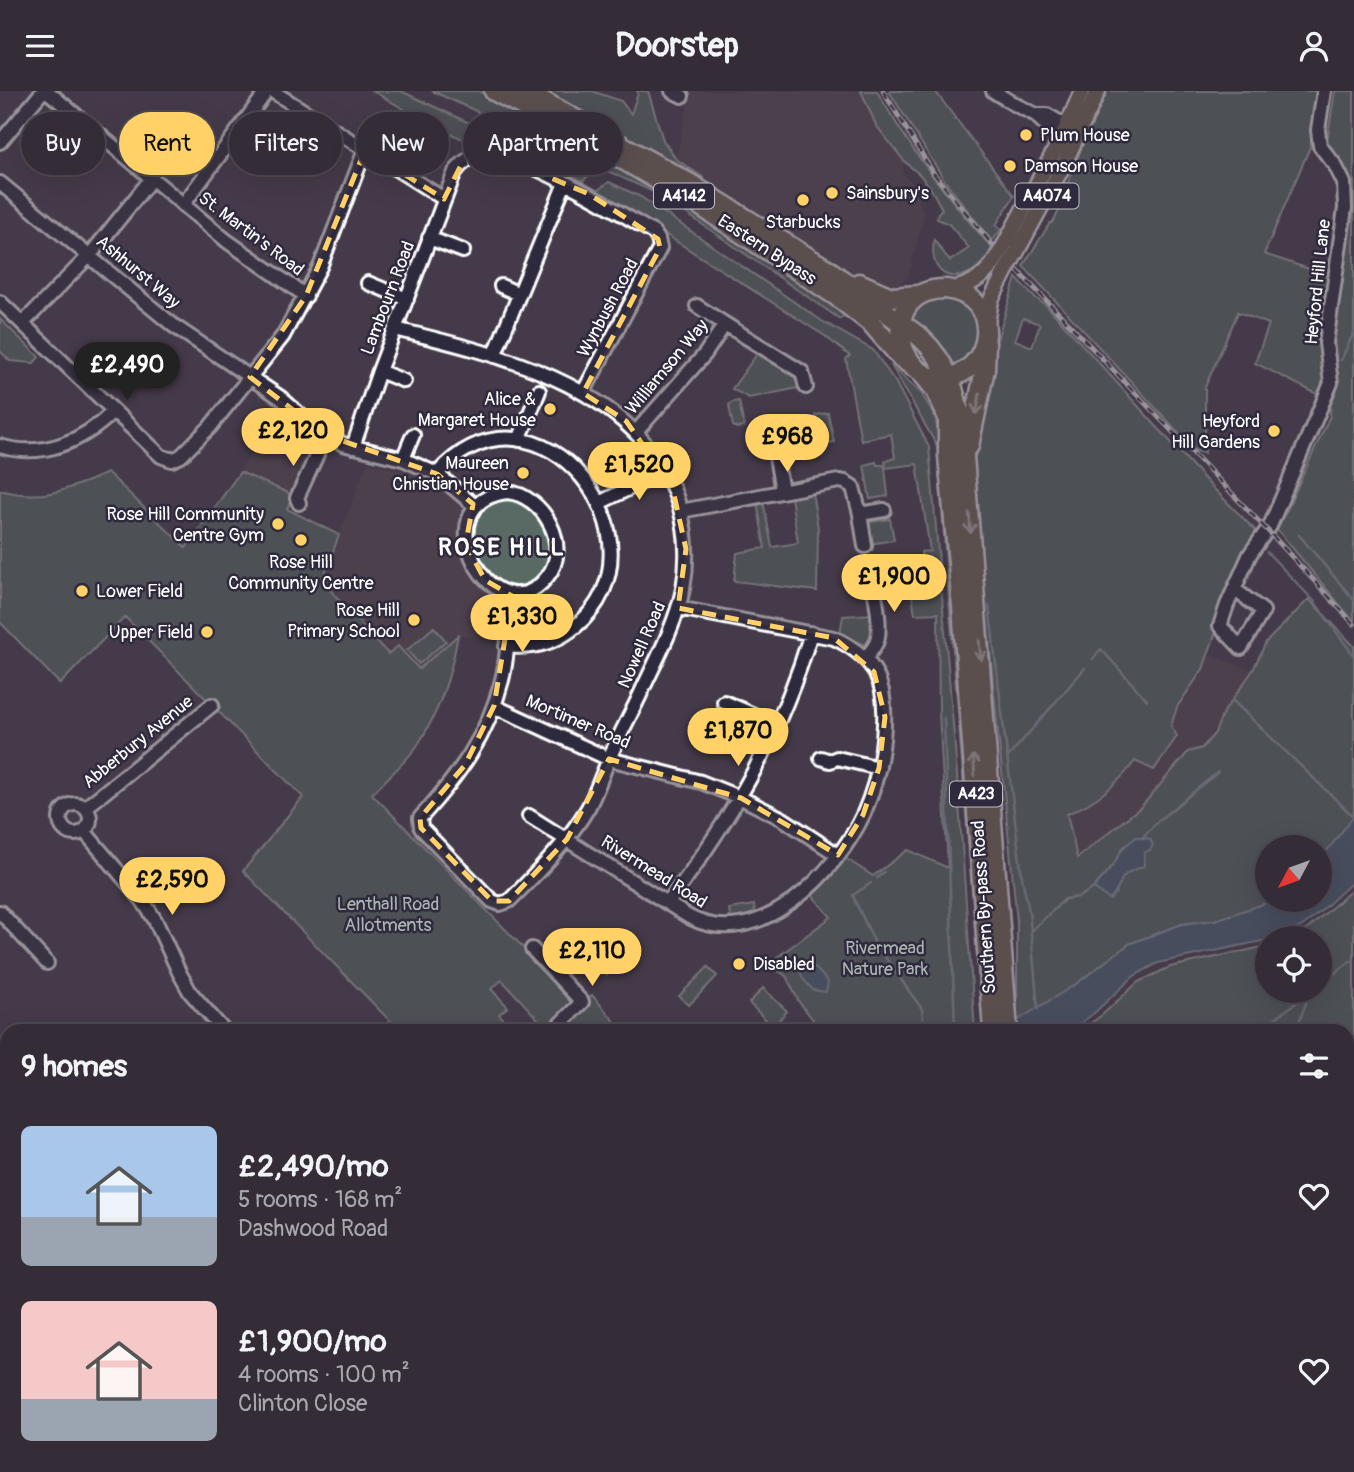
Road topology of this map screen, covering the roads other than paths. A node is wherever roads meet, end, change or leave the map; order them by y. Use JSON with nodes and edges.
{"nodes":[{"id":1,"x":45,"y":91,"type":"edge"},
{"id":2,"x":267,"y":91,"type":"edge"},
{"id":3,"x":272,"y":91,"type":"edge"},
{"id":4,"x":494,"y":91,"type":"edge"},
{"id":5,"x":525,"y":91,"type":"edge"},
{"id":6,"x":1082,"y":91,"type":"edge"},
{"id":7,"x":1090,"y":91,"type":"edge"},
{"id":8,"x":1098,"y":91,"type":"edge"},
{"id":9,"x":1324,"y":91,"type":"edge"},
{"id":10,"x":998,"y":92,"type":"edge"},
{"id":11,"x":1036,"y":115,"type":"junction"},
{"id":12,"x":1046,"y":125,"type":"junction"},
{"id":13,"x":1070,"y":131,"type":"junction"},
{"id":14,"x":0,"y":142,"type":"edge"},
{"id":15,"x":356,"y":144,"type":"edge"},
{"id":16,"x":1050,"y":158,"type":"junction"},
{"id":17,"x":356,"y":174,"type":"edge"},
{"id":18,"x":405,"y":175,"type":"edge"},
{"id":19,"x":152,"y":178,"type":"junction"},
{"id":20,"x":0,"y":183,"type":"edge"},
{"id":21,"x":565,"y":183,"type":"junction"},
{"id":22,"x":444,"y":199,"type":"junction"},
{"id":23,"x":183,"y":205,"type":"junction"},
{"id":24,"x":429,"y":238,"type":"junction"},
{"id":25,"x":1011,"y":249,"type":"junction"},
{"id":26,"x":463,"y":251,"type":"dead end"},
{"id":27,"x":90,"y":255,"type":"junction"},
{"id":28,"x":999,"y":268,"type":"junction"},
{"id":29,"x":830,"y":271,"type":"junction"},
{"id":30,"x":368,"y":283,"type":"dead end"},
{"id":31,"x":501,"y":286,"type":"dead end"},
{"id":32,"x":951,"y":290,"type":"junction"},
{"id":33,"x":519,"y":294,"type":"junction"},
{"id":34,"x":919,"y":295,"type":"junction"},
{"id":35,"x":306,"y":296,"type":"junction"},
{"id":36,"x":407,"y":299,"type":"junction"},
{"id":37,"x":0,"y":302,"type":"edge"},
{"id":38,"x":697,"y":306,"type":"dead end"},
{"id":39,"x":864,"y":318,"type":"junction"},
{"id":40,"x":899,"y":322,"type":"junction"},
{"id":41,"x":23,"y":323,"type":"junction"},
{"id":42,"x":987,"y":323,"type":"junction"},
{"id":43,"x":725,"y":324,"type":"junction"},
{"id":44,"x":396,"y":329,"type":"junction"},
{"id":45,"x":986,"y":343,"type":"junction"},
{"id":46,"x":494,"y":356,"type":"junction"},
{"id":47,"x":918,"y":370,"type":"junction"},
{"id":48,"x":379,"y":371,"type":"junction"},
{"id":49,"x":950,"y":376,"type":"junction"},
{"id":50,"x":250,"y":377,"type":"junction"},
{"id":51,"x":404,"y":380,"type":"dead end"},
{"id":52,"x":806,"y":387,"type":"dead end"},
{"id":53,"x":540,"y":391,"type":"dead end"},
{"id":54,"x":583,"y":393,"type":"junction"},
{"id":55,"x":113,"y":412,"type":"junction"},
{"id":56,"x":636,"y":432,"type":"junction"},
{"id":57,"x":326,"y":435,"type":"junction"},
{"id":58,"x":413,"y":435,"type":"dead end"},
{"id":59,"x":772,"y":435,"type":"dead end"},
{"id":60,"x":519,"y":439,"type":"junction"},
{"id":61,"x":0,"y":446,"type":"edge"},
{"id":62,"x":354,"y":447,"type":"junction"},
{"id":63,"x":948,"y":456,"type":"junction"},
{"id":64,"x":403,"y":459,"type":"junction"},
{"id":65,"x":965,"y":465,"type":"junction"},
{"id":66,"x":665,"y":471,"type":"junction"},
{"id":67,"x":437,"y":474,"type":"junction"},
{"id":68,"x":782,"y":491,"type":"junction"},
{"id":69,"x":299,"y":503,"type":"dead end"},
{"id":70,"x":599,"y":503,"type":"junction"},
{"id":71,"x":475,"y":506,"type":"junction"},
{"id":72,"x":884,"y":509,"type":"dead end"},
{"id":73,"x":681,"y":511,"type":"junction"},
{"id":74,"x":860,"y":514,"type":"junction"},
{"id":75,"x":866,"y":546,"type":"dead end"},
{"id":76,"x":865,"y":565,"type":"dead end"},
{"id":77,"x":1234,"y":589,"type":"dead end"},
{"id":78,"x":512,"y":594,"type":"junction"},
{"id":79,"x":678,"y":608,"type":"junction"},
{"id":80,"x":811,"y":633,"type":"junction"},
{"id":81,"x":506,"y":646,"type":"junction"},
{"id":82,"x":865,"y":659,"type":"junction"},
{"id":83,"x":724,"y":702,"type":"dead end"},
{"id":84,"x":212,"y":705,"type":"dead end"},
{"id":85,"x":494,"y":706,"type":"junction"},
{"id":86,"x":777,"y":725,"type":"junction"},
{"id":87,"x":821,"y":758,"type":"dead end"},
{"id":88,"x":609,"y":759,"type":"junction"},
{"id":89,"x":879,"y":768,"type":"junction"},
{"id":90,"x":741,"y":798,"type":"junction"},
{"id":91,"x":85,"y":808,"type":"junction"},
{"id":92,"x":529,"y":816,"type":"dead end"},
{"id":93,"x":84,"y":831,"type":"junction"},
{"id":94,"x":567,"y":839,"type":"junction"},
{"id":95,"x":838,"y":855,"type":"junction"},
{"id":96,"x":668,"y":903,"type":"junction"},
{"id":97,"x":0,"y":912,"type":"edge"},
{"id":98,"x":532,"y":949,"type":"dead end"},
{"id":99,"x":47,"y":963,"type":"dead end"},
{"id":100,"x":998,"y":1001,"type":"junction"},
{"id":101,"x":218,"y":1024,"type":"edge"},
{"id":102,"x":559,"y":1024,"type":"edge"},
{"id":103,"x":994,"y":1024,"type":"edge"},
{"id":104,"x":1005,"y":1024,"type":"edge"}],
"edges":[{"from":1,"to":14,"type":"street"},
{"from":1,"to":19,"type":"street","name":"St. Martin's Road"},
{"from":2,"to":23,"type":"street"},
{"from":3,"to":15,"type":"street"},
{"from":4,"to":39,"type":"highway","name":"Eastern Bypass","number":"A4142"},
{"from":5,"to":29,"type":"highway","name":"Eastern Bypass","number":"A4142"},
{"from":6,"to":13,"type":"main road","number":"A4074"},
{"from":7,"to":13,"type":"street"},
{"from":8,"to":13,"type":"main road","number":"A4074"},
{"from":9,"to":77,"type":"street","name":"Heyford Hill Lane"},
{"from":10,"to":11,"type":"street"},
{"from":11,"to":12,"type":"street"},
{"from":11,"to":13,"type":"street"},
{"from":12,"to":13,"type":"street"},
{"from":12,"to":16,"type":"street"},
{"from":13,"to":16,"type":"main road","number":"A4074"},
{"from":13,"to":25,"type":"main road","number":"A4074"},
{"from":16,"to":25,"type":"main road","number":"A4074"},
{"from":17,"to":35,"type":"street"},
{"from":18,"to":22,"type":"street"},
{"from":19,"to":23,"type":"street","name":"St. Martin's Road"},
{"from":19,"to":27,"type":"street"},
{"from":20,"to":27,"type":"street","name":"Ashhurst Way"},
{"from":21,"to":22,"type":"street","name":"Lambourn Road"},
{"from":21,"to":33,"type":"street"},
{"from":21,"to":54,"type":"street","name":"Wynbush Road"},
{"from":22,"to":24,"type":"street","name":"Lambourn Road"},
{"from":23,"to":35,"type":"street","name":"St. Martin's Road"},
{"from":24,"to":26,"type":"street","name":"Lambourn Road"},
{"from":24,"to":36,"type":"street","name":"Lambourn Road"},
{"from":25,"to":28,"type":"main road","number":"A4074","bridge":true},
{"from":27,"to":41,"type":"street"},
{"from":27,"to":50,"type":"street","name":"Ashhurst Way"},
{"from":28,"to":32,"type":"main road","number":"A4074"},
{"from":28,"to":42,"type":"main road","number":"A4074"},
{"from":29,"to":34,"type":"highway","name":"Eastern Bypass","number":"A4142"},
{"from":29,"to":40,"type":"highway","name":"Eastern Bypass","number":"A4142"},
{"from":30,"to":36,"type":"street"},
{"from":31,"to":33,"type":"street"},
{"from":32,"to":34,"type":"highway","name":"Eastern Bypass"},
{"from":32,"to":42,"type":"highway"},
{"from":33,"to":46,"type":"street"},
{"from":34,"to":40,"type":"highway"},
{"from":35,"to":50,"type":"street"},
{"from":36,"to":44,"type":"street","name":"Lambourn Road"},
{"from":37,"to":41,"type":"street"},
{"from":38,"to":43,"type":"street","name":"Williamson Way"},
{"from":39,"to":47,"type":"highway","name":"Eastern Bypass","number":"A4142"},
{"from":39,"to":63,"type":"highway"},
{"from":40,"to":47,"type":"highway"},
{"from":40,"to":49,"type":"highway","number":"A423"},
{"from":41,"to":55,"type":"street"},
{"from":42,"to":45,"type":"highway","name":"Southern By-pass Road"},
{"from":43,"to":52,"type":"street","name":"Williamson Way"},
{"from":43,"to":56,"type":"street","name":"Williamson Way"},
{"from":44,"to":46,"type":"street","name":"Nowell Road"},
{"from":44,"to":48,"type":"street","name":"Lambourn Road"},
{"from":45,"to":49,"type":"highway"},
{"from":45,"to":65,"type":"highway","name":"Southern By-pass Road","number":"A423","one_way":true},
{"from":46,"to":54,"type":"street","name":"Nowell Road"},
{"from":47,"to":49,"type":"highway"},
{"from":47,"to":63,"type":"highway","name":"Southern By-pass Road","number":"A423"},
{"from":48,"to":51,"type":"street","name":"Lambourn Road"},
{"from":48,"to":62,"type":"street","name":"Lambourn Road"},
{"from":49,"to":65,"type":"highway","name":"Southern By-pass Road","number":"A423"},
{"from":50,"to":55,"type":"street"},
{"from":50,"to":57,"type":"street","name":"Ashhurst Way"},
{"from":53,"to":60,"type":"street"},
{"from":54,"to":56,"type":"street","name":"Nowell Road"},
{"from":55,"to":61,"type":"street"},
{"from":56,"to":66,"type":"street","name":"Nowell Road"},
{"from":57,"to":62,"type":"street","name":"Ashhurst Way"},
{"from":57,"to":69,"type":"street"},
{"from":58,"to":64,"type":"street"},
{"from":59,"to":68,"type":"street"},
{"from":60,"to":67,"type":"street"},
{"from":60,"to":70,"type":"street"},
{"from":62,"to":64,"type":"street","name":"Ashhurst Way"},
{"from":100,"to":63,"type":"highway","name":"Southern By-pass Road","number":"A423","one_way":true},
{"from":64,"to":67,"type":"street","name":"Ashhurst Way"},
{"from":65,"to":100,"type":"highway","name":"Southern By-pass Road","number":"A423","one_way":true},
{"from":66,"to":70,"type":"street"},
{"from":66,"to":73,"type":"street","name":"Nowell Road"},
{"from":67,"to":71,"type":"street","name":"Ashhurst Way"},
{"from":68,"to":73,"type":"street"},
{"from":68,"to":74,"type":"street"},
{"from":70,"to":81,"type":"street"},
{"from":71,"to":78,"type":"street"},
{"from":71,"to":78,"type":"street"},
{"from":72,"to":74,"type":"street"},
{"from":73,"to":79,"type":"street","name":"Nowell Road"},
{"from":74,"to":75,"type":"street"},
{"from":76,"to":82,"type":"street"},
{"from":78,"to":81,"type":"street"},
{"from":79,"to":80,"type":"street","name":"Rivermead Road"},
{"from":79,"to":88,"type":"street","name":"Nowell Road"},
{"from":80,"to":82,"type":"street","name":"Rivermead Road"},
{"from":80,"to":86,"type":"street"},
{"from":81,"to":85,"type":"street"},
{"from":82,"to":89,"type":"street","name":"Rivermead Road"},
{"from":83,"to":86,"type":"street"},
{"from":84,"to":91,"type":"street","name":"Abberbury Avenue"},
{"from":85,"to":88,"type":"street","name":"Mortimer Road"},
{"from":85,"to":94,"type":"street","name":"Nowell Road"},
{"from":86,"to":90,"type":"street"},
{"from":87,"to":89,"type":"street"},
{"from":88,"to":90,"type":"street","name":"Mortimer Road"},
{"from":88,"to":94,"type":"street","name":"Nowell Road"},
{"from":89,"to":95,"type":"street","name":"Rivermead Road"},
{"from":90,"to":95,"type":"street","name":"Mortimer Road"},
{"from":90,"to":96,"type":"street"},
{"from":91,"to":93,"type":"street"},
{"from":91,"to":93,"type":"street"},
{"from":92,"to":94,"type":"street","name":"Rivermead Road"},
{"from":93,"to":101,"type":"street"},
{"from":94,"to":96,"type":"street","name":"Rivermead Road"},
{"from":95,"to":96,"type":"street","name":"Rivermead Road"},
{"from":97,"to":99,"type":"street"},
{"from":98,"to":102,"type":"street"},
{"from":100,"to":103,"type":"highway","name":"Southern By-pass Road","number":"A423"},
{"from":100,"to":104,"type":"highway","name":"Southern By-pass Road","number":"A423"}]}
